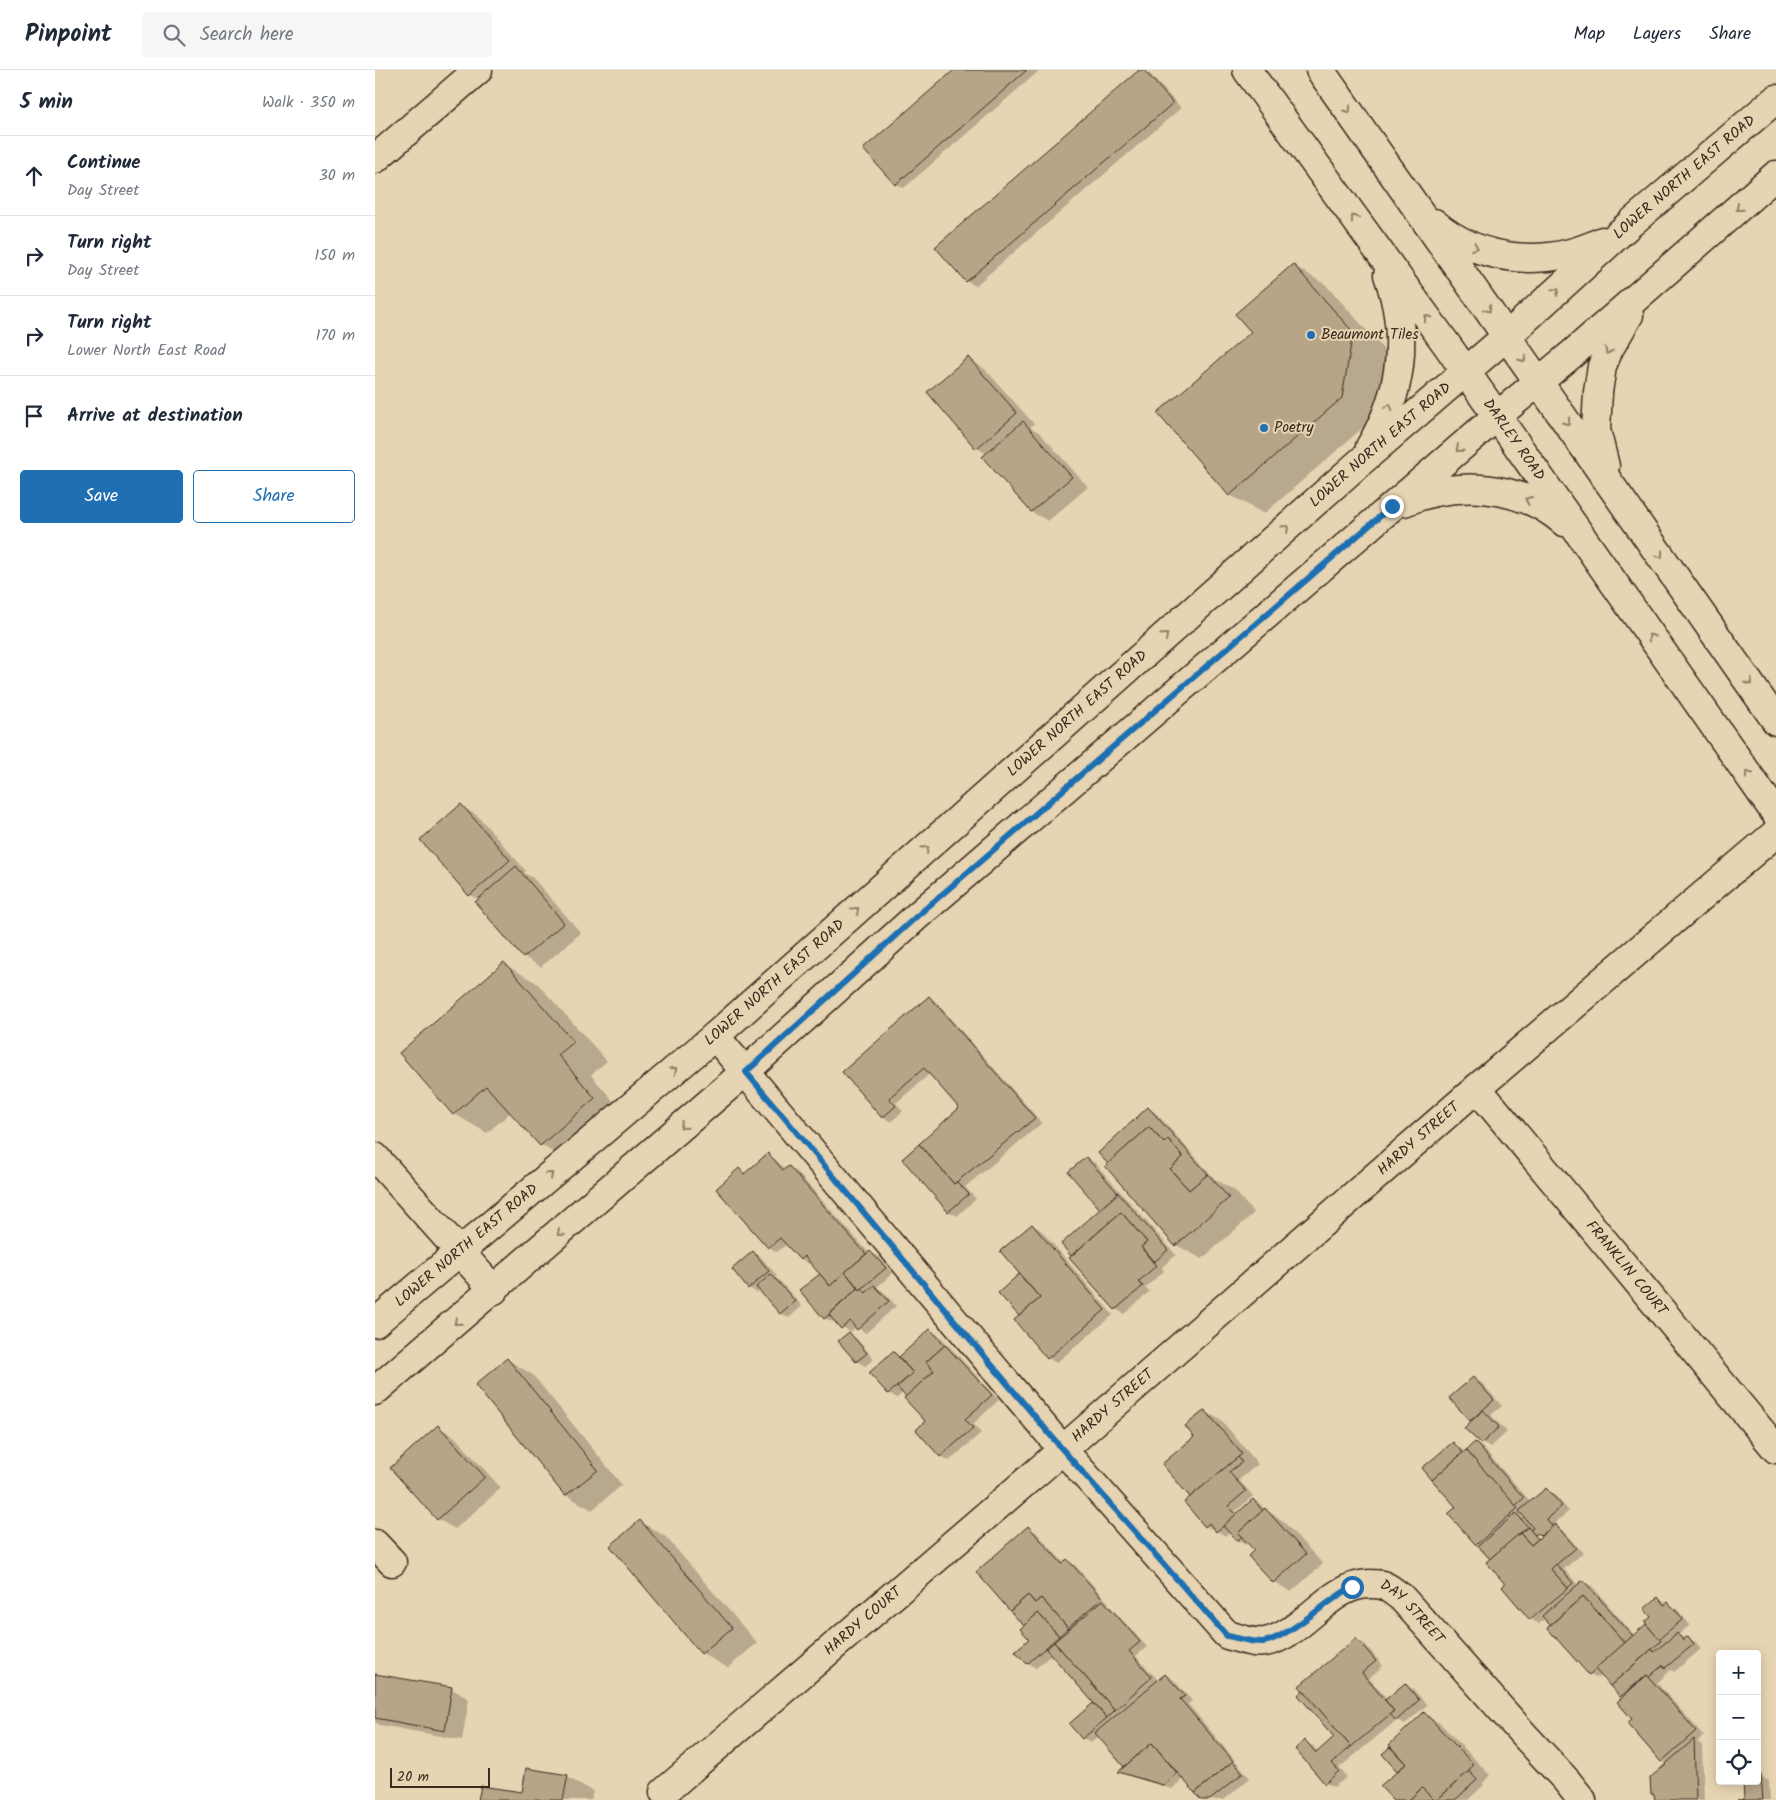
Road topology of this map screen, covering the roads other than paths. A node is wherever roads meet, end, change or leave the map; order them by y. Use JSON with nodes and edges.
{"nodes":[{"id":1,"x":478,"y":70,"type":"edge"},
{"id":2,"x":1247,"y":70,"type":"edge"},
{"id":3,"x":1320,"y":70,"type":"edge"},
{"id":4,"x":1776,"y":99,"type":"edge"},
{"id":5,"x":375,"y":159,"type":"edge"},
{"id":6,"x":1776,"y":176,"type":"edge"},
{"id":7,"x":1409,"y":198,"type":"junction"},
{"id":8,"x":1631,"y":223,"type":"junction"},
{"id":9,"x":1382,"y":257,"type":"junction"},
{"id":10,"x":1641,"y":294,"type":"junction"},
{"id":11,"x":1507,"y":336,"type":"junction"},
{"id":12,"x":1465,"y":372,"type":"junction"},
{"id":13,"x":1539,"y":382,"type":"junction"},
{"id":14,"x":1496,"y":417,"type":"junction"},
{"id":15,"x":1358,"y":464,"type":"junction"},
{"id":16,"x":1608,"y":481,"type":"junction"},
{"id":17,"x":1392,"y":506,"type":"junction"},
{"id":18,"x":1581,"y":538,"type":"junction"},
{"id":19,"x":1776,"y":721,"type":"edge"},
{"id":20,"x":1776,"y":814,"type":"edge"},
{"id":21,"x":1776,"y":833,"type":"edge"},
{"id":22,"x":715,"y":1036,"type":"junction"},
{"id":23,"x":746,"y":1072,"type":"junction"},
{"id":24,"x":1477,"y":1088,"type":"junction"},
{"id":25,"x":375,"y":1157,"type":"edge"},
{"id":26,"x":460,"y":1252,"type":"junction"},
{"id":27,"x":494,"y":1290,"type":"junction"},
{"id":28,"x":375,"y":1323,"type":"edge"},
{"id":29,"x":375,"y":1391,"type":"edge"},
{"id":30,"x":1776,"y":1449,"type":"edge"},
{"id":31,"x":1063,"y":1450,"type":"junction"},
{"id":32,"x":664,"y":1792,"type":"dead end"},
{"id":33,"x":1582,"y":1800,"type":"edge"}],
"edges":[{"from":1,"to":5,"type":"main road"},
{"from":9,"to":2,"type":"main road","name":"DARLEY ROAD","one_way":true},
{"from":3,"to":7,"type":"main road","one_way":true},
{"from":4,"to":8,"type":"main road","name":"LOWER NORTH EAST ROAD"},
{"from":6,"to":10,"type":"main road","one_way":true},
{"from":7,"to":8,"type":"main road","one_way":true},
{"from":7,"to":11,"type":"main road","one_way":true},
{"from":11,"to":8,"type":"main road","name":"LOWER NORTH EAST ROAD","one_way":true},
{"from":12,"to":9,"type":"main road","name":"DARLEY ROAD","one_way":true},
{"from":15,"to":9,"type":"main road","one_way":true},
{"from":10,"to":13,"type":"main road"},
{"from":10,"to":16,"type":"main road","one_way":true},
{"from":11,"to":12,"type":"main road","name":"LOWER NORTH EAST ROAD"},
{"from":11,"to":13,"type":"main road","one_way":true},
{"from":12,"to":14,"type":"main road","name":"DARLEY ROAD"},
{"from":12,"to":15,"type":"main road","name":"LOWER NORTH EAST ROAD"},
{"from":13,"to":14,"type":"main road"},
{"from":13,"to":16,"type":"main road","one_way":true},
{"from":14,"to":17,"type":"main road","one_way":true},
{"from":14,"to":18,"type":"main road","name":"DARLEY ROAD"},
{"from":22,"to":15,"type":"main road","name":"LOWER NORTH EAST ROAD","one_way":true},
{"from":16,"to":19,"type":"main road","one_way":true},
{"from":18,"to":17,"type":"main road","one_way":true},
{"from":17,"to":23,"type":"main road"},
{"from":20,"to":18,"type":"main road","name":"DARLEY ROAD","one_way":true},
{"from":21,"to":24,"type":"main road","name":"HARDY STREET"},
{"from":22,"to":23,"type":"main road","name":"DAY STREET"},
{"from":26,"to":22,"type":"main road","name":"LOWER NORTH EAST ROAD","one_way":true},
{"from":23,"to":27,"type":"main road","one_way":true},
{"from":23,"to":31,"type":"main road","name":"DAY STREET"},
{"from":24,"to":30,"type":"main road","name":"FRANKLIN COURT"},
{"from":24,"to":31,"type":"main road","name":"HARDY STREET"},
{"from":25,"to":26,"type":"main road"},
{"from":26,"to":27,"type":"main road"},
{"from":26,"to":28,"type":"main road","name":"LOWER NORTH EAST ROAD"},
{"from":27,"to":29,"type":"main road","one_way":true},
{"from":31,"to":32,"type":"main road","name":"HARDY COURT"},
{"from":31,"to":33,"type":"main road","name":"DAY STREET"}]}
